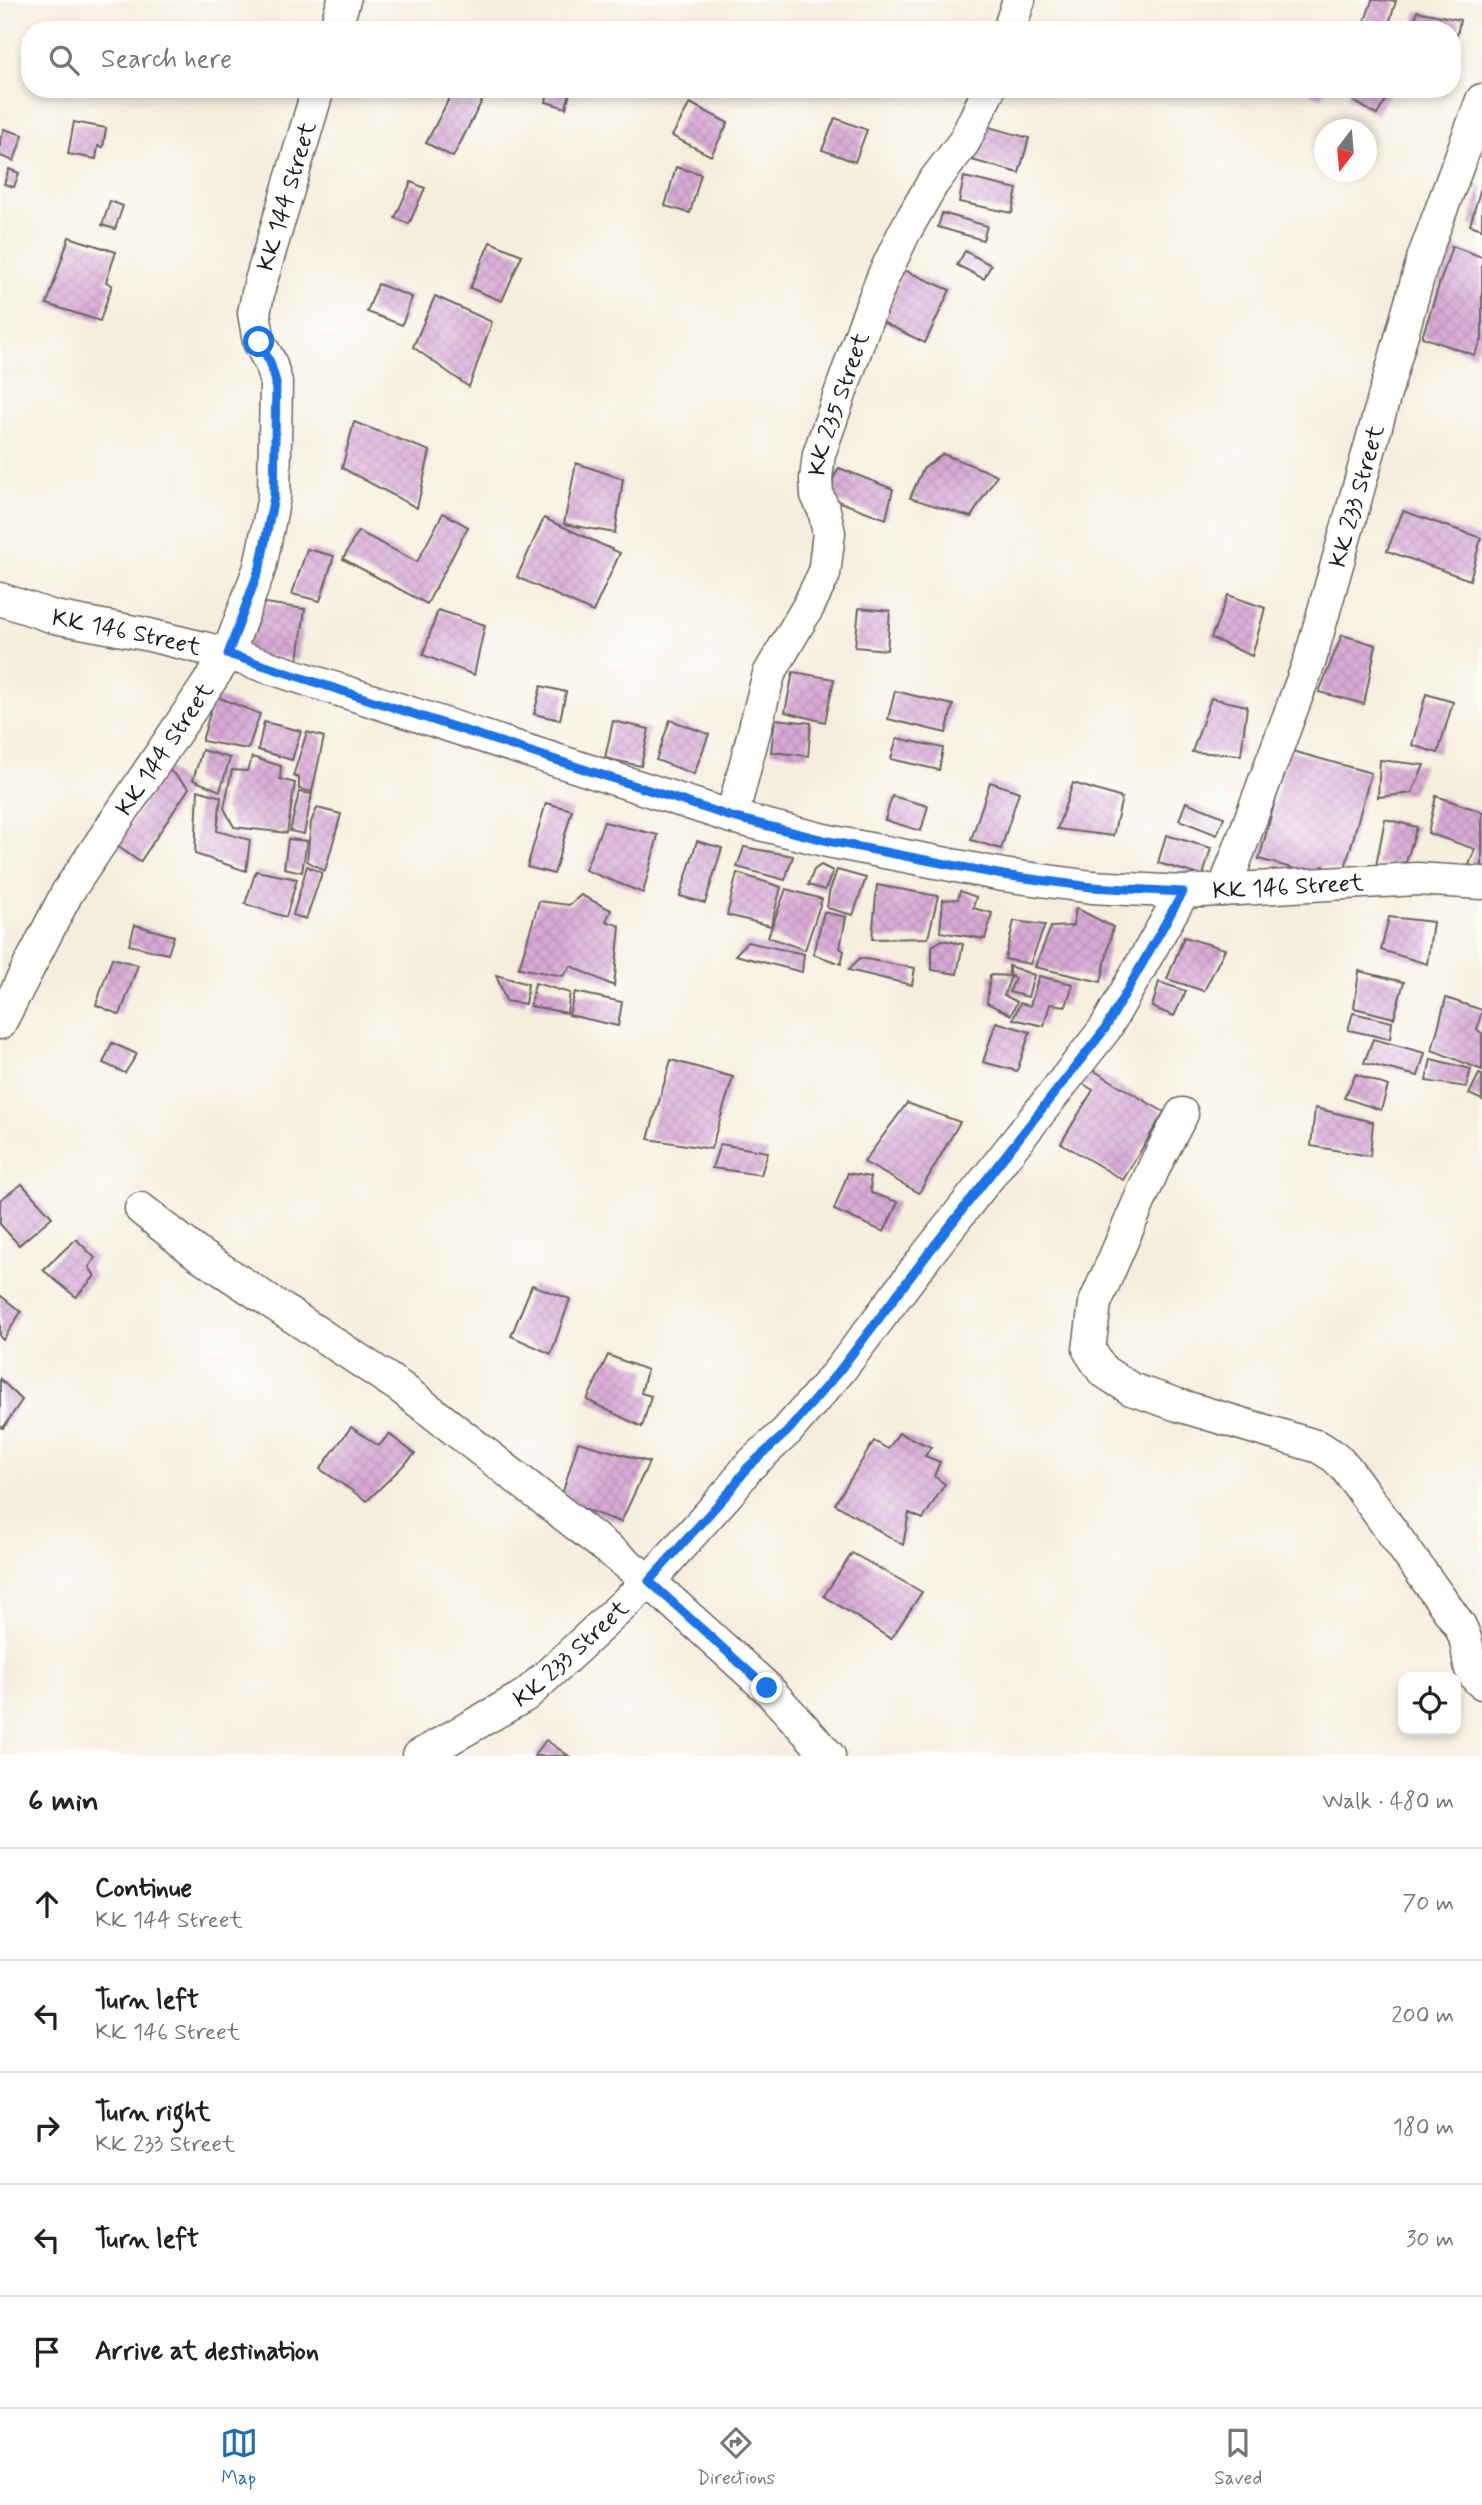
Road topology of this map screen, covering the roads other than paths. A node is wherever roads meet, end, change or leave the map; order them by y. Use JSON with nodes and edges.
{"nodes":[{"id":1,"x":344,"y":0,"type":"edge"},
{"id":2,"x":1019,"y":0,"type":"edge"},
{"id":3,"x":338,"y":21,"type":"edge"},
{"id":4,"x":1012,"y":21,"type":"edge"},
{"id":5,"x":315,"y":98,"type":"edge"},
{"id":6,"x":985,"y":98,"type":"edge"},
{"id":7,"x":1482,"y":100,"type":"edge"},
{"id":8,"x":0,"y":599,"type":"edge"},
{"id":9,"x":228,"y":654,"type":"junction"},
{"id":10,"x":732,"y":817,"type":"junction"},
{"id":11,"x":1482,"y":883,"type":"edge"},
{"id":12,"x":1224,"y":890,"type":"junction"},
{"id":13,"x":1183,"y":892,"type":"junction"},
{"id":14,"x":0,"y":1023,"type":"edge"},
{"id":15,"x":1182,"y":1114,"type":"dead end"},
{"id":16,"x":141,"y":1209,"type":"dead end"},
{"id":17,"x":649,"y":1581,"type":"junction"},
{"id":18,"x":1482,"y":1683,"type":"edge"},
{"id":19,"x":419,"y":1756,"type":"edge"},
{"id":20,"x":830,"y":1756,"type":"edge"}],
"edges":[{"from":1,"to":3,"type":"street"},
{"from":2,"to":4,"type":"street"},
{"from":5,"to":9,"type":"street","name":"KK 144 Street"},
{"from":6,"to":10,"type":"street","name":"KK 235 Street"},
{"from":7,"to":12,"type":"street","name":"KK 233 Street"},
{"from":8,"to":9,"type":"street","name":"KK 146 Street"},
{"from":9,"to":10,"type":"street","name":"KK 146 Street"},
{"from":9,"to":14,"type":"street","name":"KK 144 Street"},
{"from":10,"to":13,"type":"street","name":"KK 146 Street"},
{"from":11,"to":12,"type":"street","name":"KK 146 Street"},
{"from":12,"to":13,"type":"street","name":"KK 146 Street"},
{"from":13,"to":17,"type":"street","name":"KK 233 Street"},
{"from":15,"to":18,"type":"street"},
{"from":16,"to":17,"type":"street"},
{"from":17,"to":19,"type":"street","name":"KK 233 Street"},
{"from":17,"to":20,"type":"street"}]}
